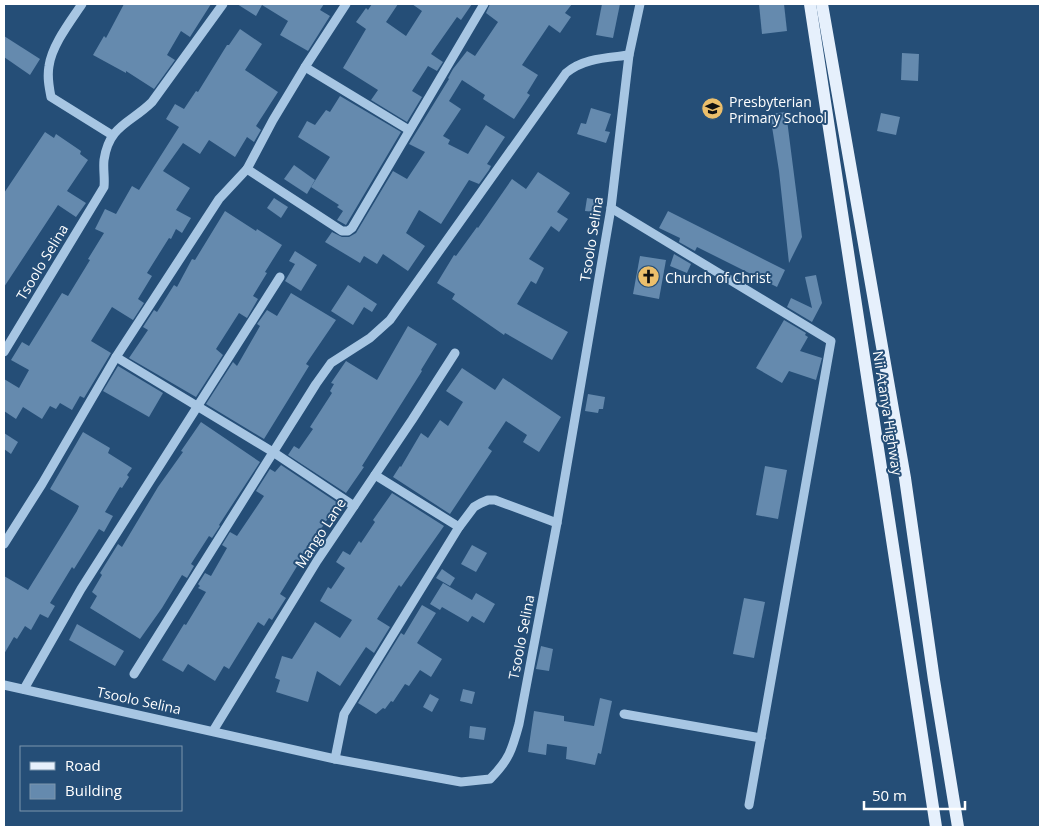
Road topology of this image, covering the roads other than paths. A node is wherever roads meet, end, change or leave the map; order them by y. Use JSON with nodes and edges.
{"nodes":[{"id":1,"x":82,"y":4,"type":"edge"},
{"id":2,"x":223,"y":4,"type":"edge"},
{"id":3,"x":346,"y":4,"type":"edge"},
{"id":4,"x":484,"y":4,"type":"edge"},
{"id":5,"x":640,"y":4,"type":"edge"},
{"id":6,"x":810,"y":4,"type":"edge"},
{"id":7,"x":822,"y":4,"type":"edge"},
{"id":8,"x":629,"y":55,"type":"junction"},
{"id":9,"x":305,"y":67,"type":"junction"},
{"id":10,"x":409,"y":130,"type":"junction"},
{"id":11,"x":112,"y":135,"type":"junction"},
{"id":12,"x":247,"y":169,"type":"junction"},
{"id":13,"x":611,"y":208,"type":"junction"},
{"id":14,"x":280,"y":277,"type":"dead end"},
{"id":15,"x":4,"y":352,"type":"edge"},
{"id":16,"x":455,"y":353,"type":"dead end"},
{"id":17,"x":116,"y":357,"type":"junction"},
{"id":18,"x":199,"y":407,"type":"junction"},
{"id":19,"x":273,"y":452,"type":"junction"},
{"id":20,"x":375,"y":475,"type":"junction"},
{"id":21,"x":354,"y":506,"type":"junction"},
{"id":22,"x":557,"y":523,"type":"junction"},
{"id":23,"x":459,"y":527,"type":"junction"},
{"id":24,"x":4,"y":544,"type":"edge"},
{"id":25,"x":134,"y":674,"type":"dead end"},
{"id":26,"x":4,"y":685,"type":"edge"},
{"id":27,"x":24,"y":689,"type":"junction"},
{"id":28,"x":624,"y":714,"type":"dead end"},
{"id":29,"x":213,"y":731,"type":"junction"},
{"id":30,"x":761,"y":738,"type":"junction"},
{"id":31,"x":335,"y":759,"type":"junction"},
{"id":32,"x":749,"y":804,"type":"dead end"},
{"id":33,"x":936,"y":827,"type":"edge"},
{"id":34,"x":958,"y":827,"type":"edge"}],
"edges":[{"from":1,"to":11,"type":"street"},
{"from":2,"to":11,"type":"street"},
{"from":3,"to":9,"type":"street"},
{"from":4,"to":10,"type":"street"},
{"from":5,"to":8,"type":"street","name":"Tsoolo Selina"},
{"from":6,"to":33,"type":"main road","name":"Nii Atanya Highway"},
{"from":7,"to":34,"type":"main road"},
{"from":8,"to":13,"type":"street","name":"Tsoolo Selina"},
{"from":8,"to":19,"type":"street"},
{"from":9,"to":10,"type":"street"},
{"from":9,"to":12,"type":"street"},
{"from":10,"to":12,"type":"street"},
{"from":11,"to":15,"type":"street","name":"Tsoolo Selina"},
{"from":12,"to":17,"type":"street"},
{"from":13,"to":22,"type":"street","name":"Tsoolo Selina"},
{"from":13,"to":30,"type":"street"},
{"from":14,"to":18,"type":"street"},
{"from":16,"to":20,"type":"street","name":"Mango Lane"},
{"from":17,"to":18,"type":"street"},
{"from":17,"to":24,"type":"street"},
{"from":18,"to":19,"type":"street"},
{"from":18,"to":27,"type":"street"},
{"from":19,"to":21,"type":"street"},
{"from":19,"to":25,"type":"street"},
{"from":20,"to":21,"type":"street","name":"Mango Lane"},
{"from":20,"to":23,"type":"street"},
{"from":21,"to":29,"type":"street","name":"Mango Lane"},
{"from":22,"to":23,"type":"street"},
{"from":22,"to":31,"type":"street","name":"Tsoolo Selina"},
{"from":23,"to":31,"type":"street"},
{"from":26,"to":27,"type":"street","name":"Tsoolo Selina"},
{"from":27,"to":29,"type":"street","name":"Tsoolo Selina"},
{"from":28,"to":30,"type":"street"},
{"from":29,"to":31,"type":"street","name":"Tsoolo Selina"},
{"from":30,"to":32,"type":"street"}]}
